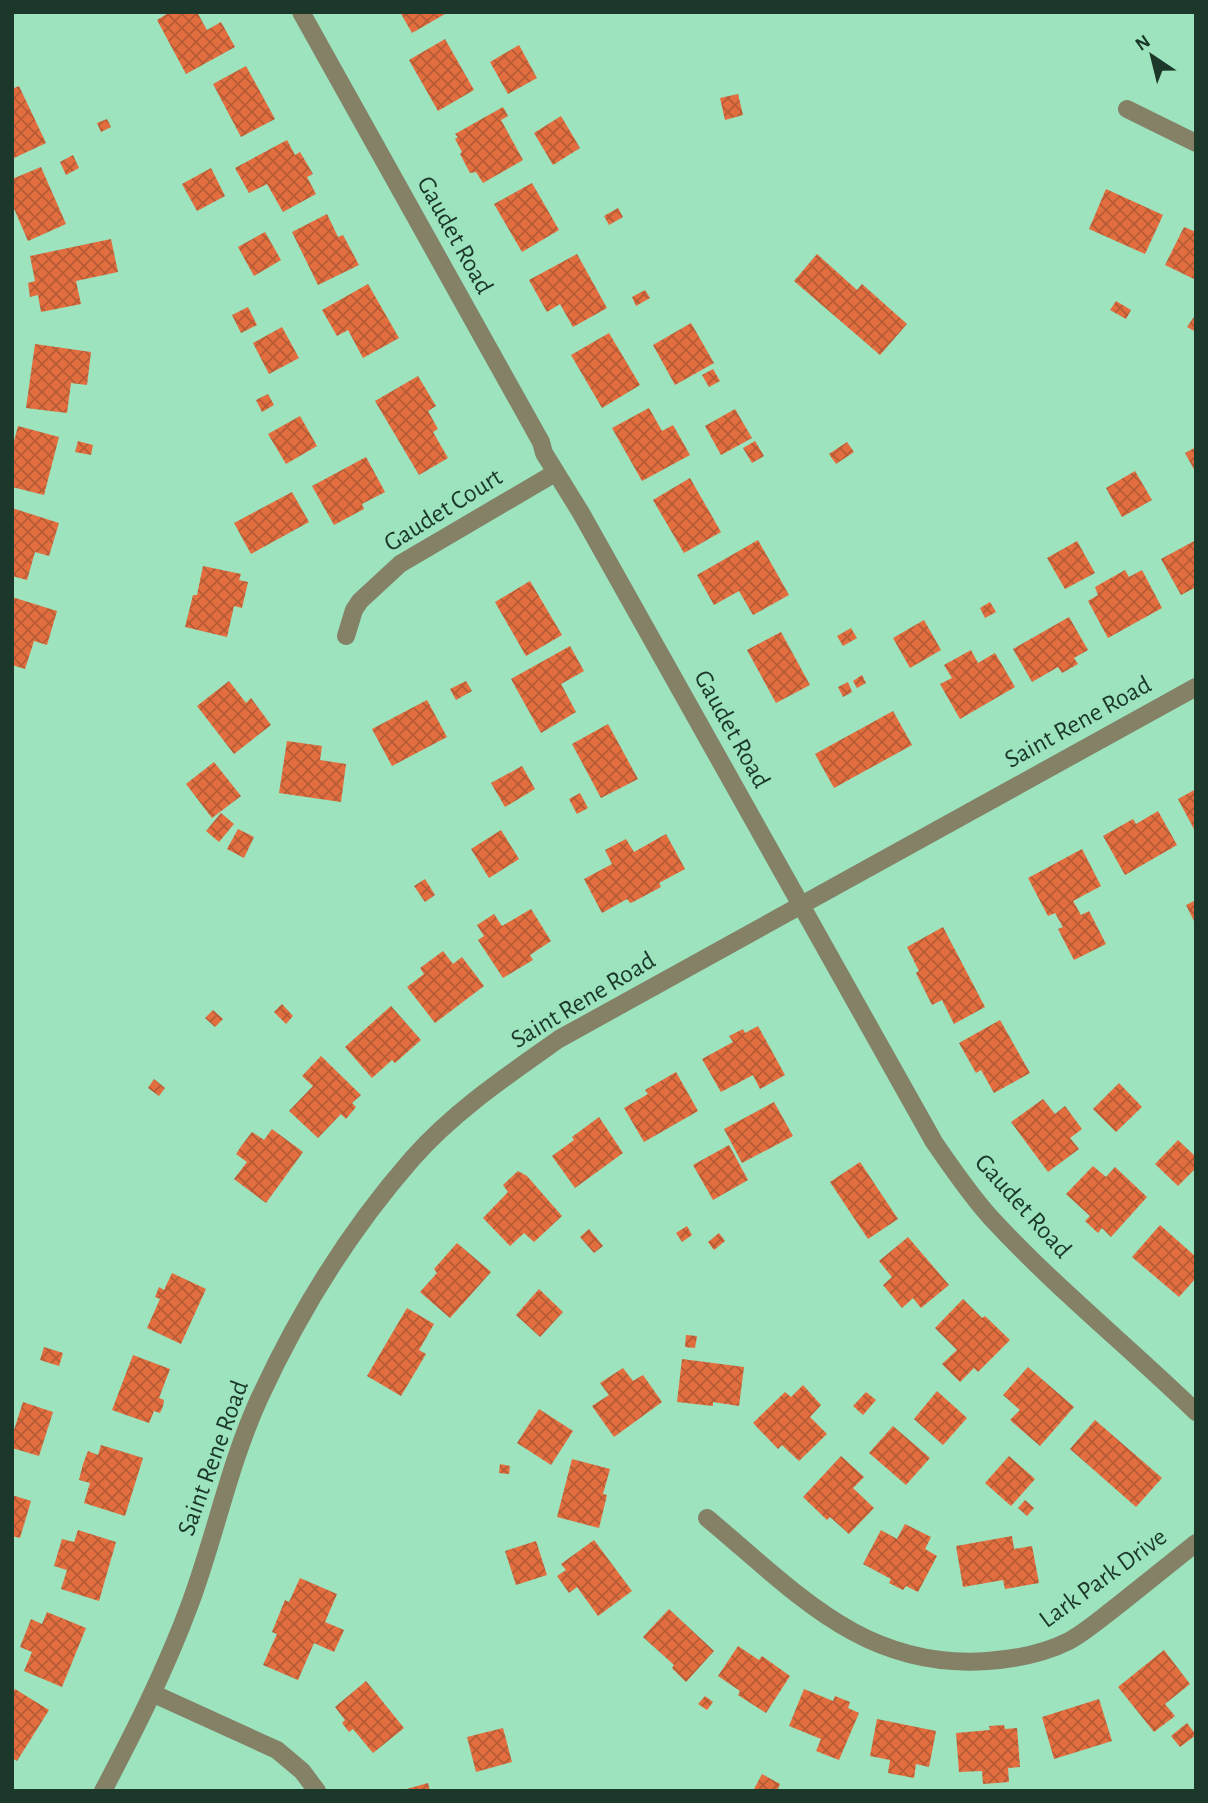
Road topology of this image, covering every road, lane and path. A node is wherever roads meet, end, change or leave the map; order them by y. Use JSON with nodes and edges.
{"nodes":[{"id":1,"x":300,"y":12,"type":"edge"},
{"id":2,"x":1127,"y":109,"type":"dead end"},
{"id":3,"x":1196,"y":143,"type":"edge"},
{"id":4,"x":555,"y":473,"type":"junction"},
{"id":5,"x":346,"y":636,"type":"dead end"},
{"id":6,"x":1196,"y":687,"type":"edge"},
{"id":7,"x":801,"y":905,"type":"junction"},
{"id":8,"x":1196,"y":1412,"type":"edge"},
{"id":9,"x":707,"y":1518,"type":"dead end"},
{"id":10,"x":1196,"y":1544,"type":"edge"},
{"id":11,"x":153,"y":1695,"type":"junction"},
{"id":12,"x":103,"y":1791,"type":"edge"},
{"id":13,"x":317,"y":1791,"type":"edge"}],
"edges":[{"from":1,"to":4,"type":"street","name":"Gaudet Road"},
{"from":2,"to":3,"type":"street"},
{"from":4,"to":5,"type":"street","name":"Gaudet Court"},
{"from":4,"to":7,"type":"street","name":"Gaudet Road"},
{"from":6,"to":7,"type":"street","name":"Saint Rene Road"},
{"from":7,"to":8,"type":"street","name":"Gaudet Road"},
{"from":7,"to":11,"type":"street","name":"Saint Rene Road"},
{"from":9,"to":10,"type":"street","name":"Lark Park Drive"},
{"from":11,"to":12,"type":"street","name":"Saint Rene Road"},
{"from":11,"to":13,"type":"street"}]}
